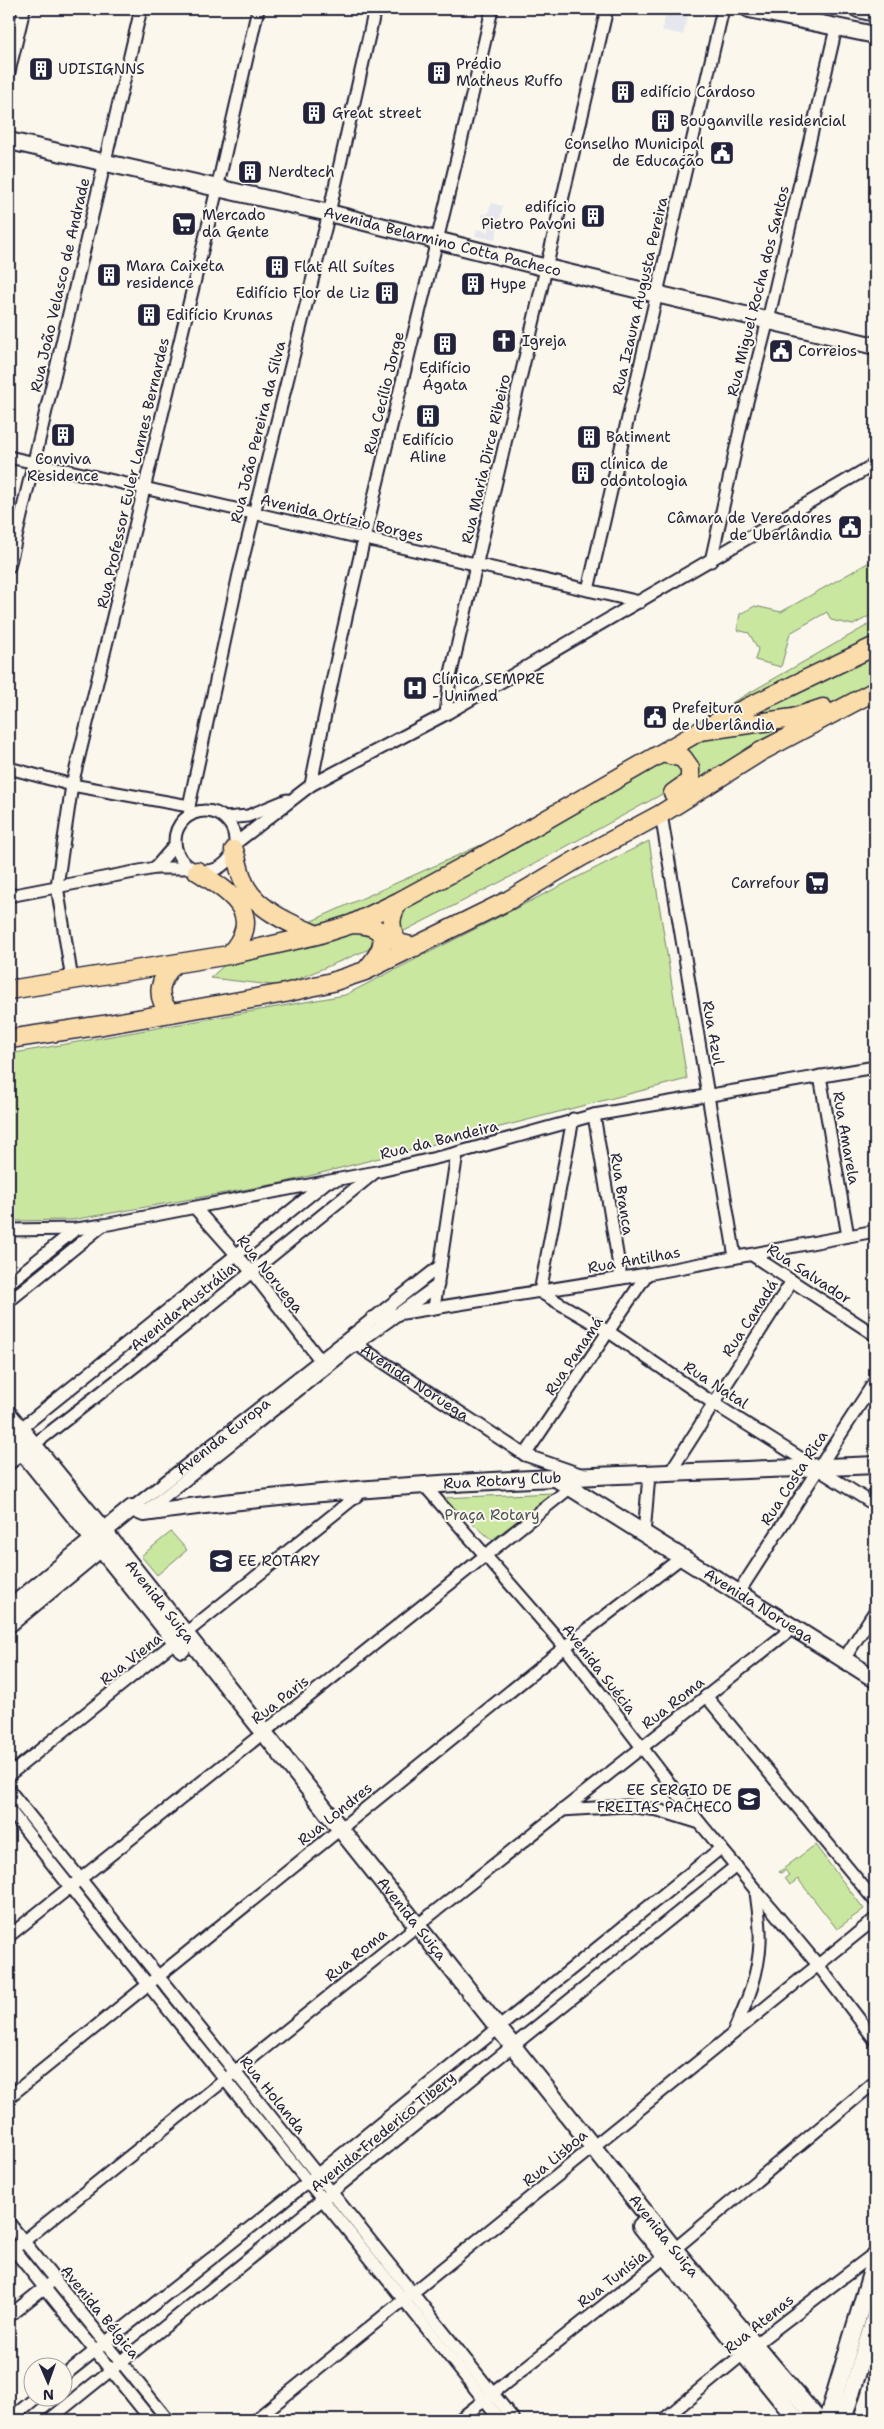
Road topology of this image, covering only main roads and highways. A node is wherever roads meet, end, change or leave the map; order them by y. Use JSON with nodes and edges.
{"nodes":[{"id":1,"x":875,"y":646,"type":"edge"},
{"id":2,"x":875,"y":682,"type":"edge"},
{"id":3,"x":875,"y":691,"type":"edge"},
{"id":4,"x":875,"y":701,"type":"edge"},
{"id":5,"x":700,"y":731,"type":"junction"},
{"id":6,"x":662,"y":753,"type":"junction"},
{"id":7,"x":709,"y":782,"type":"junction"},
{"id":8,"x":235,"y":846,"type":"road end"},
{"id":9,"x":581,"y":857,"type":"junction"},
{"id":10,"x":194,"y":870,"type":"road end"},
{"id":11,"x":400,"y":902,"type":"junction"},
{"id":12,"x":352,"y":924,"type":"junction"},
{"id":13,"x":317,"y":935,"type":"junction"},
{"id":14,"x":415,"y":947,"type":"junction"},
{"id":15,"x":229,"y":955,"type":"junction"},
{"id":16,"x":174,"y":964,"type":"junction"},
{"id":17,"x":365,"y":971,"type":"junction"},
{"id":18,"x":9,"y":990,"type":"edge"},
{"id":19,"x":170,"y":1012,"type":"junction"},
{"id":20,"x":9,"y":1039,"type":"edge"}],
"edges":[{"from":1,"to":5,"type":"main road"},
{"from":2,"to":5,"type":"main road"},
{"from":3,"to":7,"type":"main road"},
{"from":4,"to":7,"type":"main road"},
{"from":5,"to":6,"type":"main road"},
{"from":6,"to":9,"type":"main road"},
{"from":6,"to":11,"type":"main road"},
{"from":7,"to":9,"type":"main road"},
{"from":8,"to":13,"type":"main road"},
{"from":9,"to":14,"type":"main road"},
{"from":10,"to":15,"type":"main road"},
{"from":11,"to":12,"type":"main road"},
{"from":11,"to":14,"type":"main road"},
{"from":12,"to":13,"type":"main road"},
{"from":12,"to":17,"type":"main road"},
{"from":13,"to":15,"type":"main road"},
{"from":14,"to":17,"type":"main road"},
{"from":15,"to":16,"type":"main road"},
{"from":16,"to":18,"type":"main road"},
{"from":16,"to":19,"type":"main road"},
{"from":17,"to":19,"type":"main road"},
{"from":19,"to":20,"type":"main road"}]}
